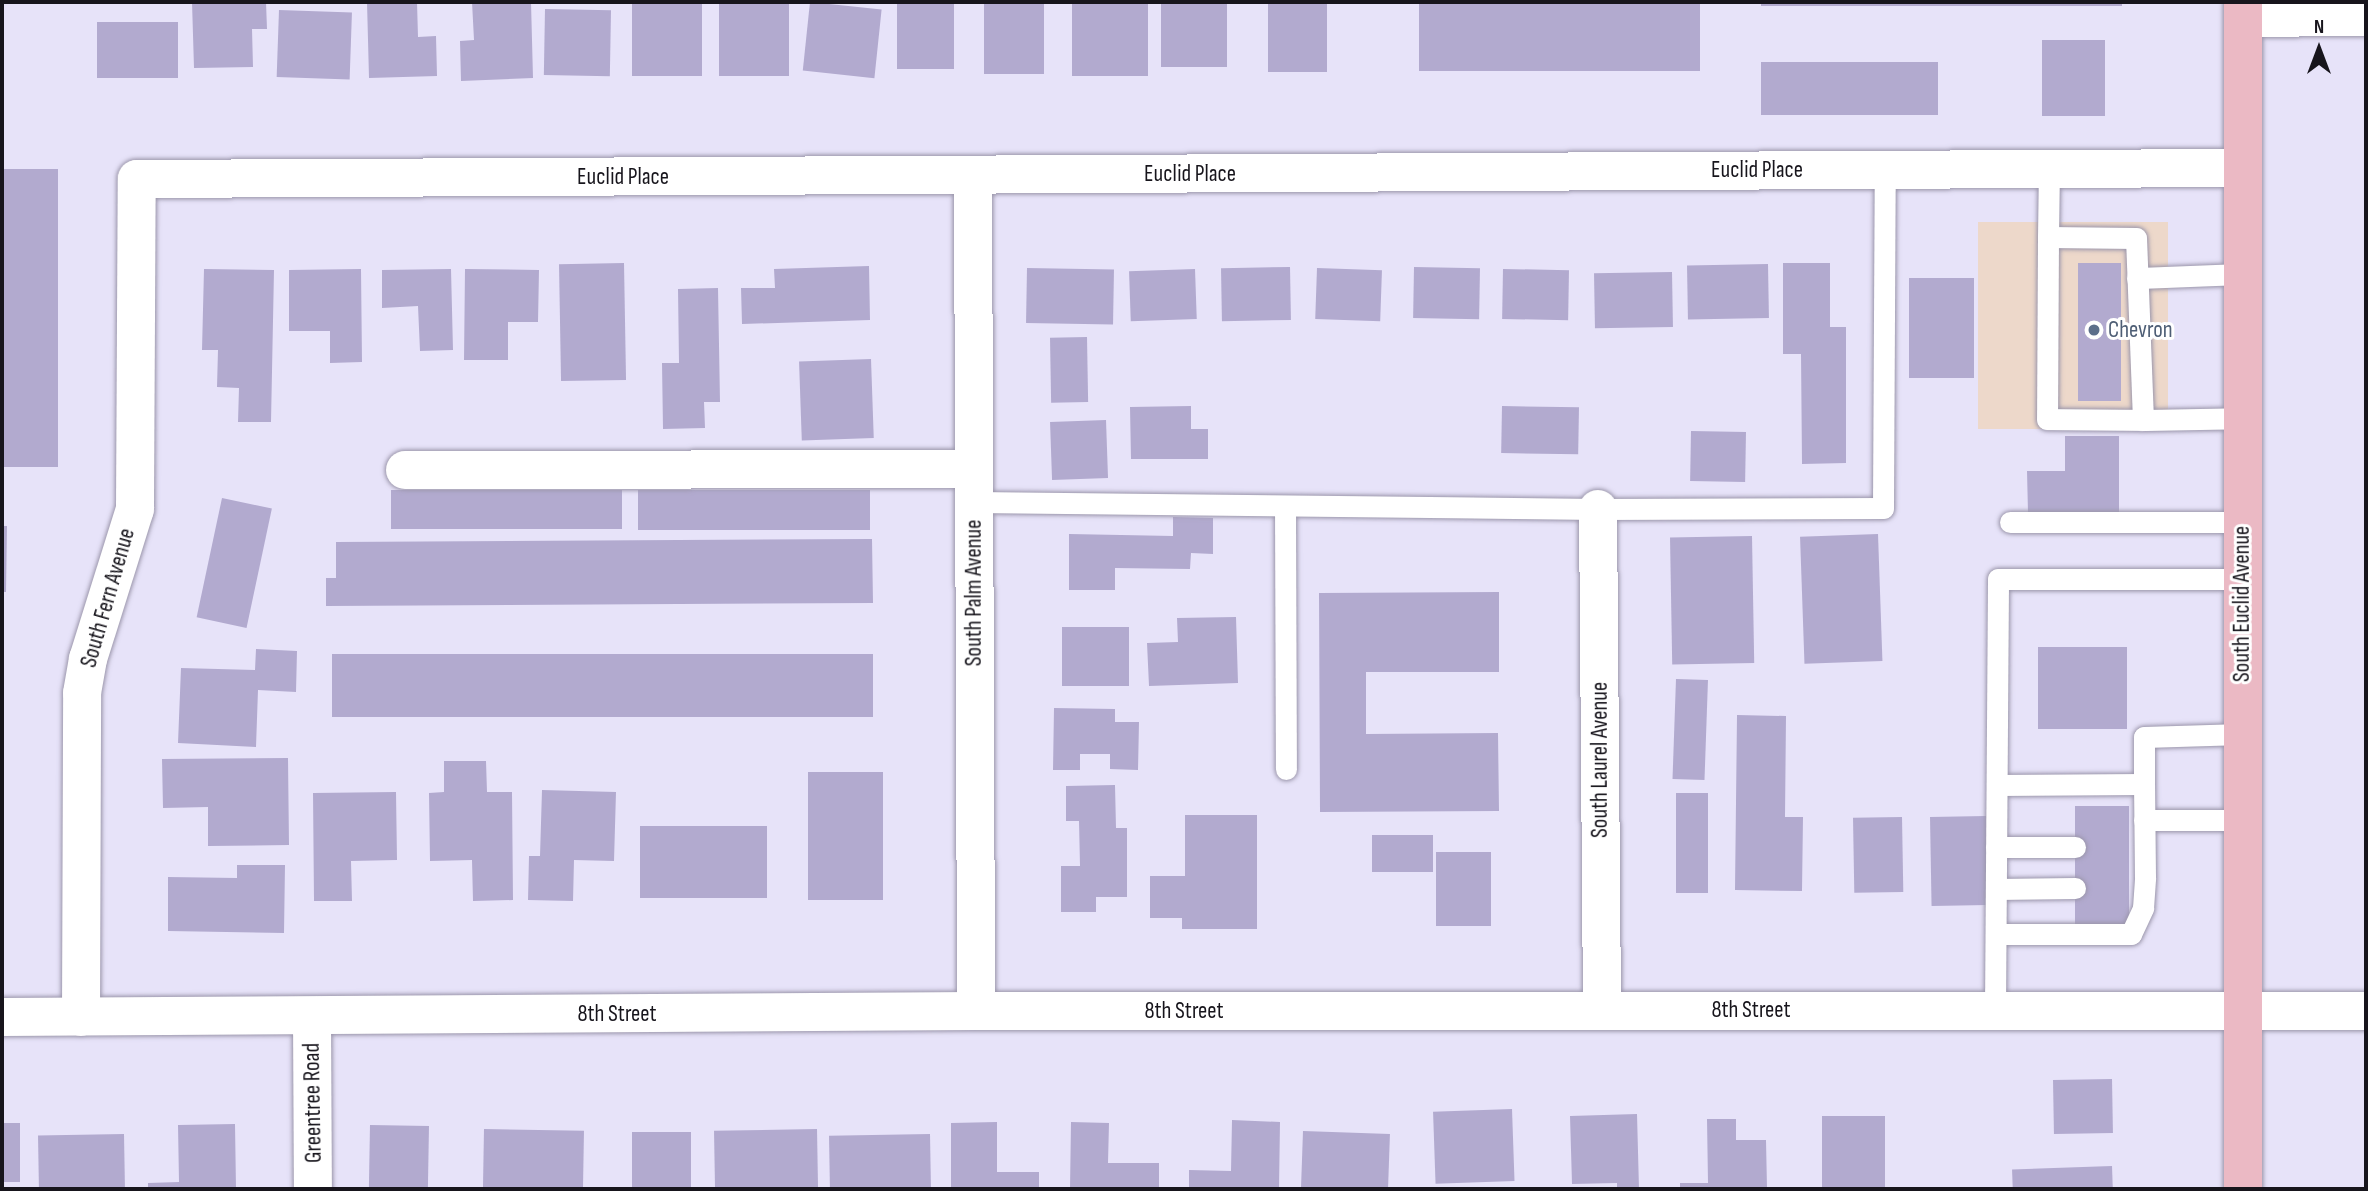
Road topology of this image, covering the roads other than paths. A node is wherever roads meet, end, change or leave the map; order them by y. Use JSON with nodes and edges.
{"nodes":[{"id":1,"x":2243,"y":10,"type":"edge"},
{"id":2,"x":2366,"y":17,"type":"edge"},
{"id":3,"x":2049,"y":169,"type":"junction"},
{"id":4,"x":2243,"y":169,"type":"junction"},
{"id":5,"x":1885,"y":170,"type":"junction"},
{"id":6,"x":973,"y":175,"type":"junction"},
{"id":7,"x":137,"y":179,"type":"joint"},
{"id":8,"x":2048,"y":237,"type":"junction"},
{"id":9,"x":2243,"y":274,"type":"junction"},
{"id":10,"x":2137,"y":278,"type":"junction"},
{"id":11,"x":2243,"y":418,"type":"junction"},
{"id":12,"x":2143,"y":420,"type":"junction"},
{"id":13,"x":405,"y":470,"type":"dead end"},
{"id":14,"x":974,"y":486,"type":"junction"},
{"id":15,"x":1285,"y":506,"type":"junction"},
{"id":16,"x":1598,"y":509,"type":"junction"},
{"id":17,"x":2010,"y":522,"type":"dead end"},
{"id":18,"x":2242,"y":522,"type":"junction"},
{"id":19,"x":2242,"y":579,"type":"junction"},
{"id":20,"x":2242,"y":734,"type":"junction"},
{"id":21,"x":1286,"y":769,"type":"dead end"},
{"id":22,"x":1997,"y":785,"type":"junction"},
{"id":23,"x":2144,"y":785,"type":"junction"},
{"id":24,"x":2144,"y":820,"type":"junction"},
{"id":25,"x":2242,"y":820,"type":"junction"},
{"id":26,"x":1996,"y":847,"type":"junction"},
{"id":27,"x":2075,"y":847,"type":"dead end"},
{"id":28,"x":2075,"y":888,"type":"dead end"},
{"id":29,"x":1996,"y":889,"type":"junction"},
{"id":30,"x":1996,"y":934,"type":"junction"},
{"id":31,"x":1602,"y":1010,"type":"junction"},
{"id":32,"x":1995,"y":1010,"type":"junction"},
{"id":33,"x":976,"y":1011,"type":"junction"},
{"id":34,"x":2242,"y":1011,"type":"junction"},
{"id":35,"x":2366,"y":1011,"type":"edge"},
{"id":36,"x":2,"y":1017,"type":"edge"},
{"id":37,"x":81,"y":1017,"type":"junction"},
{"id":38,"x":312,"y":1017,"type":"junction"},
{"id":39,"x":313,"y":1189,"type":"edge"},
{"id":40,"x":2243,"y":1189,"type":"edge"}],
"edges":[{"from":1,"to":2,"type":"street"},
{"from":1,"to":4,"type":"main road","name":"South Euclid Avenue"},
{"from":3,"to":4,"type":"street","name":"Euclid Place"},
{"from":3,"to":5,"type":"street","name":"Euclid Place"},
{"from":3,"to":8,"type":"lane"},
{"from":4,"to":9,"type":"main road","name":"South Euclid Avenue"},
{"from":5,"to":6,"type":"street","name":"Euclid Place"},
{"from":5,"to":16,"type":"lane"},
{"from":6,"to":7,"type":"street","name":"Euclid Place"},
{"from":6,"to":14,"type":"street","name":"South Palm Avenue"},
{"from":7,"to":37,"type":"street","name":"South Fern Avenue"},
{"from":8,"to":10,"type":"lane"},
{"from":8,"to":12,"type":"lane"},
{"from":9,"to":10,"type":"lane"},
{"from":9,"to":11,"type":"main road","name":"South Euclid Avenue"},
{"from":10,"to":12,"type":"lane"},
{"from":11,"to":12,"type":"lane"},
{"from":11,"to":18,"type":"main road","name":"South Euclid Avenue"},
{"from":13,"to":14,"type":"street"},
{"from":14,"to":15,"type":"lane"},
{"from":14,"to":33,"type":"street","name":"South Palm Avenue"},
{"from":15,"to":16,"type":"lane"},
{"from":15,"to":21,"type":"lane"},
{"from":16,"to":31,"type":"street","name":"South Laurel Avenue"},
{"from":17,"to":18,"type":"lane"},
{"from":18,"to":19,"type":"main road","name":"South Euclid Avenue"},
{"from":19,"to":20,"type":"main road","name":"South Euclid Avenue"},
{"from":19,"to":22,"type":"lane"},
{"from":20,"to":23,"type":"lane"},
{"from":20,"to":25,"type":"main road","name":"South Euclid Avenue"},
{"from":22,"to":23,"type":"lane"},
{"from":22,"to":26,"type":"lane"},
{"from":23,"to":24,"type":"lane"},
{"from":24,"to":25,"type":"lane"},
{"from":24,"to":30,"type":"lane"},
{"from":25,"to":34,"type":"main road","name":"South Euclid Avenue"},
{"from":26,"to":27,"type":"lane"},
{"from":26,"to":29,"type":"lane"},
{"from":28,"to":29,"type":"lane"},
{"from":29,"to":30,"type":"lane"},
{"from":30,"to":32,"type":"lane"},
{"from":31,"to":32,"type":"street","name":"8th Street"},
{"from":31,"to":33,"type":"street","name":"8th Street"},
{"from":32,"to":34,"type":"street","name":"8th Street"},
{"from":33,"to":38,"type":"street","name":"8th Street"},
{"from":34,"to":35,"type":"street","name":"8th Street"},
{"from":34,"to":40,"type":"main road","name":"South Euclid Avenue"},
{"from":36,"to":37,"type":"street","name":"8th Street"},
{"from":37,"to":38,"type":"street","name":"8th Street"},
{"from":38,"to":39,"type":"street","name":"Greentree Road"}]}
